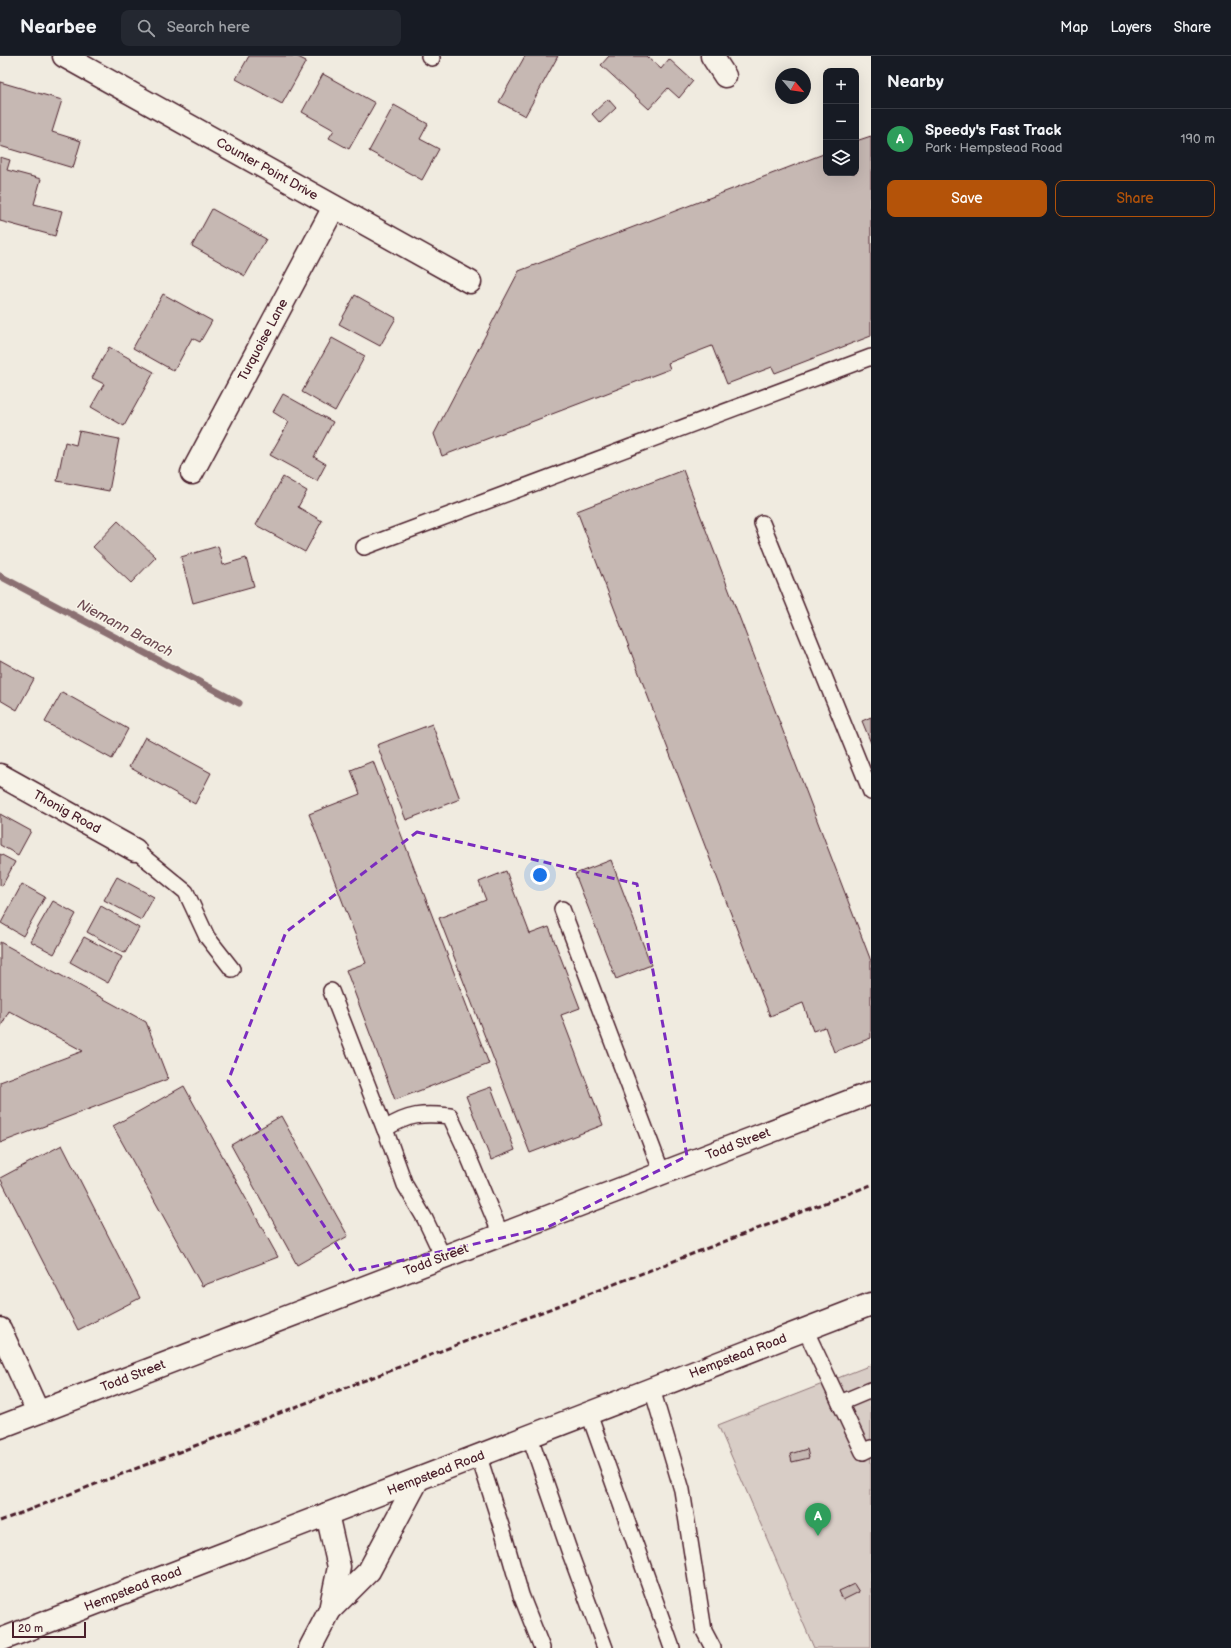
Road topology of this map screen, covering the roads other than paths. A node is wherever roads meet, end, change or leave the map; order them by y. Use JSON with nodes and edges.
{"nodes":[{"id":1,"x":64,"y":56,"type":"edge"},
{"id":2,"x":712,"y":56,"type":"edge"},
{"id":3,"x":725,"y":76,"type":"dead end"},
{"id":4,"x":334,"y":207,"type":"junction"},
{"id":5,"x":470,"y":282,"type":"dead end"},
{"id":6,"x":871,"y":357,"type":"edge"},
{"id":7,"x":192,"y":473,"type":"dead end"},
{"id":8,"x":762,"y":523,"type":"dead end"},
{"id":9,"x":364,"y":546,"type":"dead end"},
{"id":10,"x":0,"y":775,"type":"edge"},
{"id":11,"x":871,"y":792,"type":"edge"},
{"id":12,"x":134,"y":850,"type":"joint"},
{"id":13,"x":562,"y":909,"type":"dead end"},
{"id":14,"x":232,"y":969,"type":"dead end"},
{"id":15,"x":331,"y":991,"type":"dead end"},
{"id":16,"x":871,"y":1093,"type":"edge"},
{"id":17,"x":385,"y":1130,"type":"junction"},
{"id":18,"x":662,"y":1173,"type":"junction"},
{"id":19,"x":501,"y":1235,"type":"junction"},
{"id":20,"x":443,"y":1257,"type":"junction"},
{"id":21,"x":871,"y":1304,"type":"edge"},
{"id":22,"x":0,"y":1329,"type":"edge"},
{"id":23,"x":805,"y":1330,"type":"junction"},
{"id":24,"x":652,"y":1389,"type":"junction"},
{"id":25,"x":871,"y":1390,"type":"edge"},
{"id":26,"x":840,"y":1403,"type":"junction"},
{"id":27,"x":38,"y":1412,"type":"junction"},
{"id":28,"x":589,"y":1414,"type":"junction"},
{"id":29,"x":0,"y":1427,"type":"edge"},
{"id":30,"x":530,"y":1437,"type":"junction"},
{"id":31,"x":871,"y":1448,"type":"edge"},
{"id":32,"x":479,"y":1457,"type":"junction"},
{"id":33,"x":417,"y":1480,"type":"junction"},
{"id":34,"x":327,"y":1514,"type":"junction"},
{"id":35,"x":330,"y":1610,"type":"junction"},
{"id":36,"x":0,"y":1640,"type":"edge"},
{"id":37,"x":310,"y":1648,"type":"edge"},
{"id":38,"x":542,"y":1648,"type":"edge"},
{"id":39,"x":605,"y":1648,"type":"edge"},
{"id":40,"x":672,"y":1648,"type":"edge"},
{"id":41,"x":713,"y":1648,"type":"edge"}],
"edges":[{"from":1,"to":4,"type":"street","name":"Counter Point Drive"},
{"from":2,"to":3,"type":"street"},
{"from":4,"to":5,"type":"street","name":"Counter Point Drive"},
{"from":4,"to":7,"type":"street","name":"Turquoise Lane"},
{"from":6,"to":9,"type":"lane"},
{"from":8,"to":11,"type":"lane"},
{"from":10,"to":12,"type":"street","name":"Thonig Road"},
{"from":12,"to":14,"type":"lane"},
{"from":13,"to":18,"type":"lane"},
{"from":15,"to":17,"type":"lane"},
{"from":16,"to":18,"type":"street","name":"Todd Street"},
{"from":17,"to":19,"type":"lane"},
{"from":17,"to":20,"type":"lane"},
{"from":18,"to":19,"type":"street","name":"Todd Street"},
{"from":19,"to":20,"type":"street","name":"Todd Street"},
{"from":20,"to":27,"type":"street","name":"Todd Street"},
{"from":21,"to":23,"type":"street","name":"Hempstead Road"},
{"from":22,"to":27,"type":"street"},
{"from":23,"to":24,"type":"street","name":"Hempstead Road"},
{"from":23,"to":26,"type":"lane"},
{"from":24,"to":28,"type":"street","name":"Hempstead Road"},
{"from":24,"to":41,"type":"lane"},
{"from":25,"to":26,"type":"lane"},
{"from":26,"to":31,"type":"lane"},
{"from":27,"to":29,"type":"street","name":"Todd Street"},
{"from":28,"to":30,"type":"street","name":"Hempstead Road"},
{"from":28,"to":40,"type":"lane"},
{"from":30,"to":32,"type":"street","name":"Hempstead Road"},
{"from":30,"to":39,"type":"lane"},
{"from":32,"to":33,"type":"street","name":"Hempstead Road"},
{"from":32,"to":38,"type":"lane"},
{"from":33,"to":34,"type":"street","name":"Hempstead Road"},
{"from":33,"to":35,"type":"street"},
{"from":34,"to":35,"type":"street"},
{"from":34,"to":36,"type":"street","name":"Hempstead Road"},
{"from":35,"to":37,"type":"street"}]}
